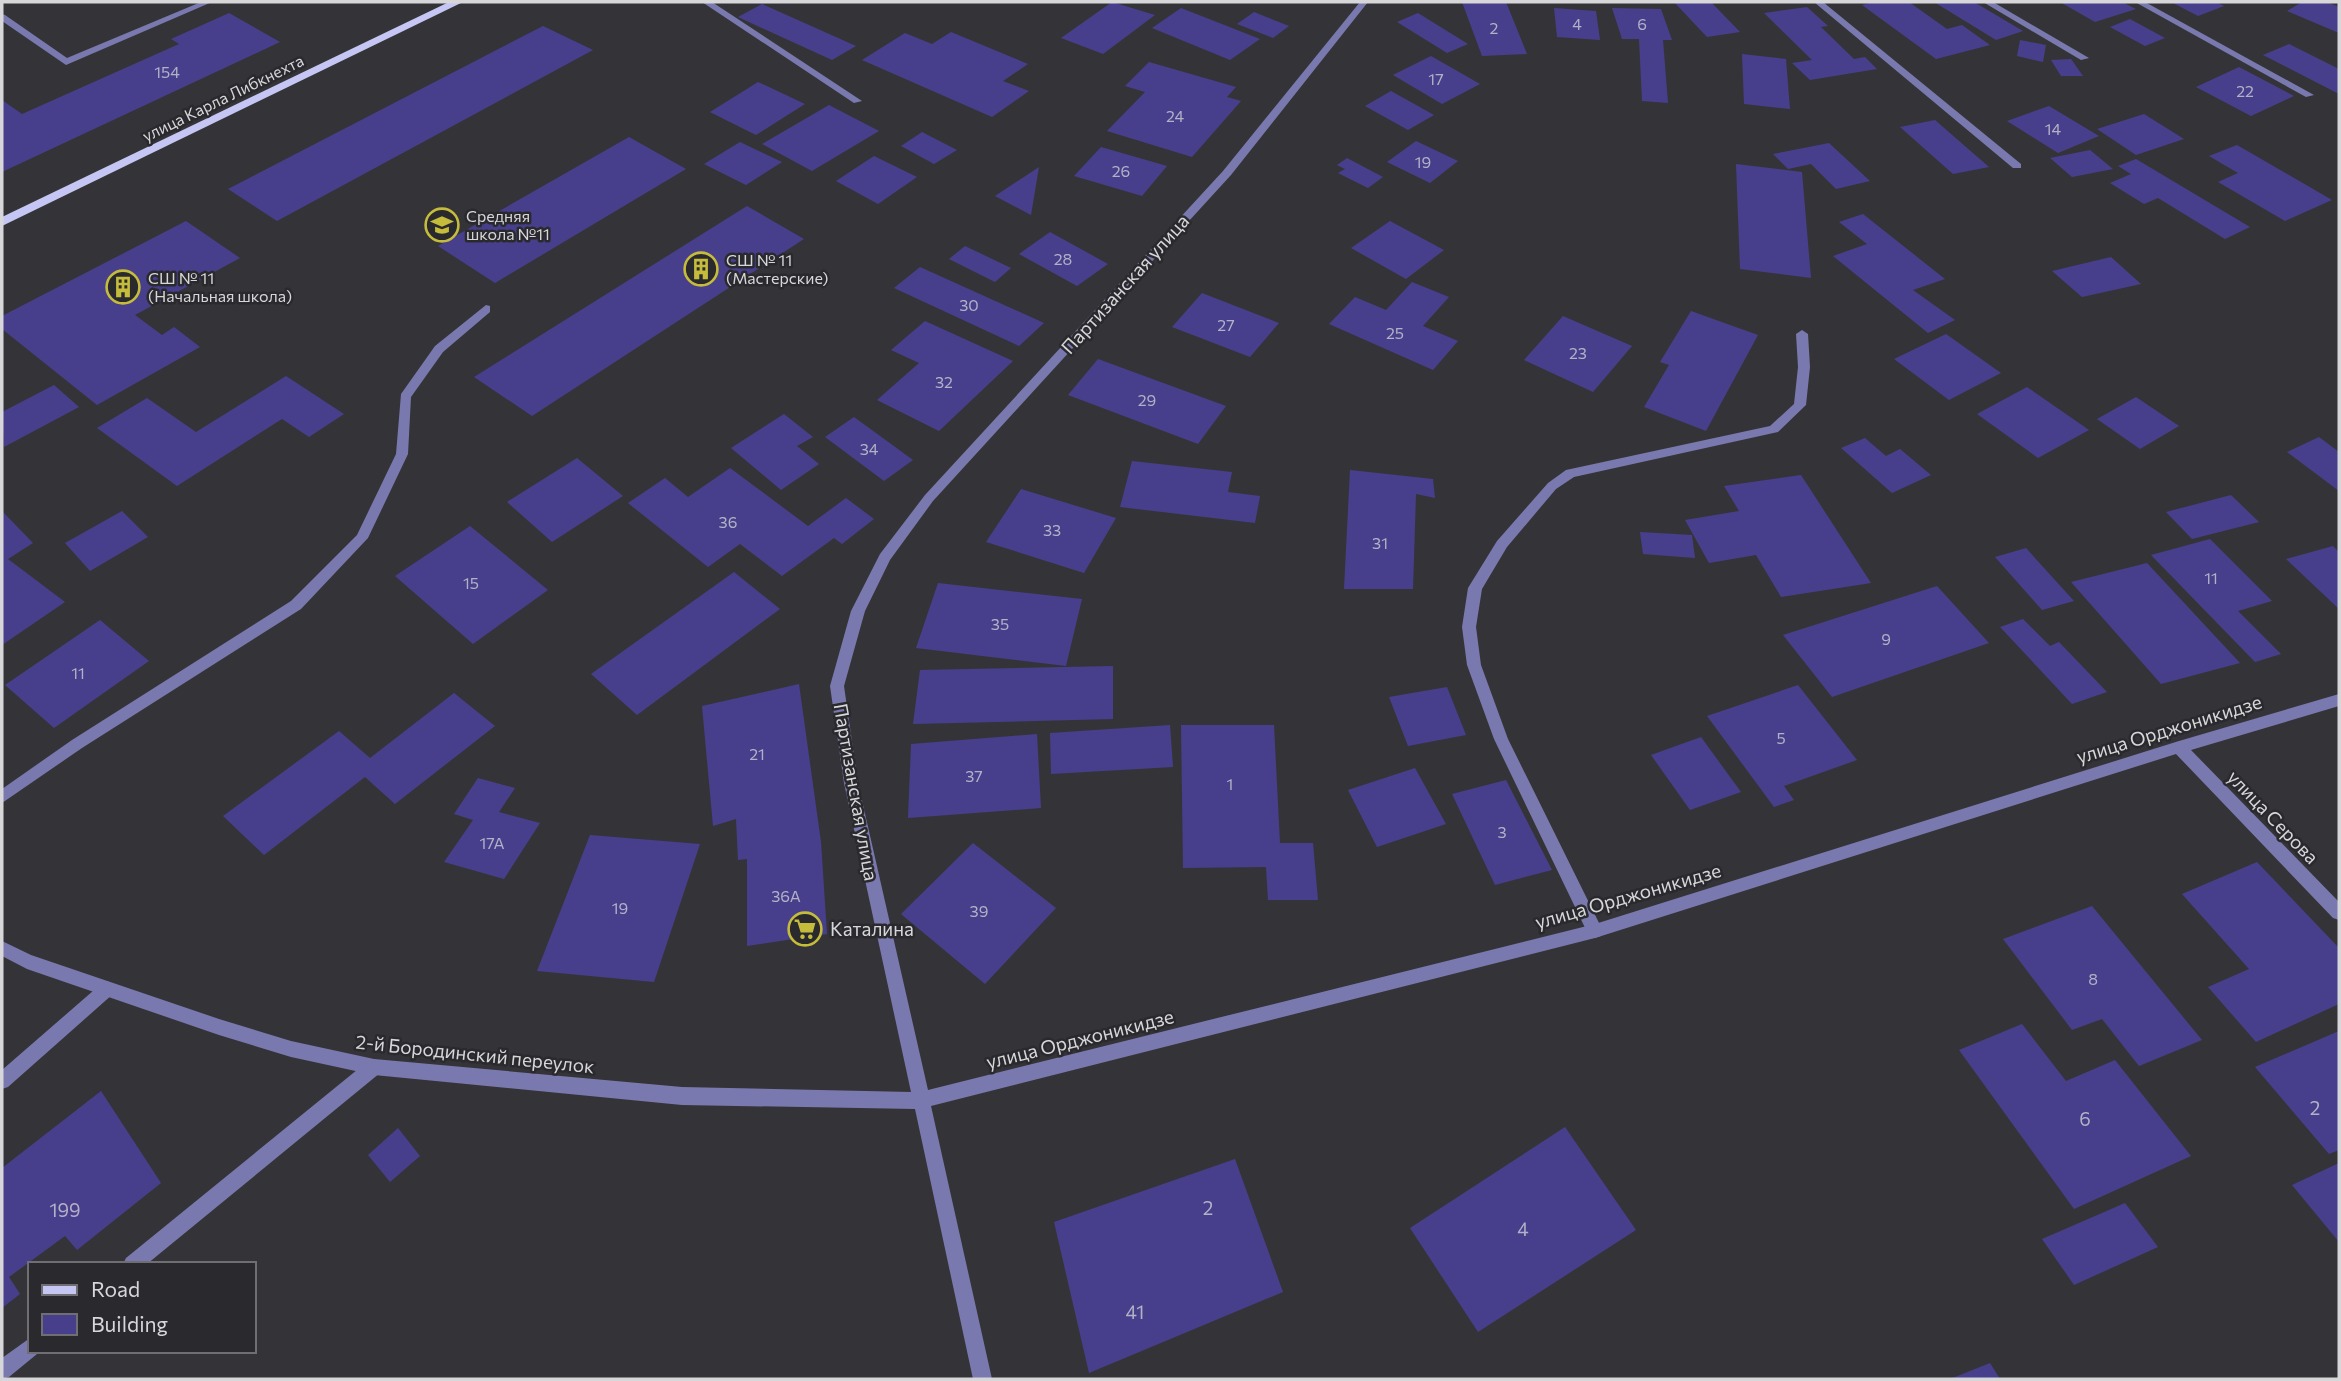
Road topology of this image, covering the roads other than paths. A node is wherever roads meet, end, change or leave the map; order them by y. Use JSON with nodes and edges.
{"nodes":[{"id":1,"x":208,"y":2,"type":"edge"},
{"id":2,"x":457,"y":2,"type":"edge"},
{"id":3,"x":706,"y":2,"type":"edge"},
{"id":4,"x":1364,"y":2,"type":"edge"},
{"id":5,"x":1818,"y":2,"type":"edge"},
{"id":6,"x":1987,"y":2,"type":"edge"},
{"id":7,"x":2139,"y":2,"type":"edge"},
{"id":8,"x":2,"y":17,"type":"edge"},
{"id":9,"x":2084,"y":58,"type":"dead end"},
{"id":10,"x":2309,"y":95,"type":"dead end"},
{"id":11,"x":857,"y":101,"type":"dead end"},
{"id":12,"x":2017,"y":166,"type":"dead end"},
{"id":13,"x":2,"y":222,"type":"edge"},
{"id":14,"x":486,"y":309,"type":"dead end"},
{"id":15,"x":1802,"y":334,"type":"dead end"},
{"id":16,"x":2339,"y":700,"type":"edge"},
{"id":17,"x":2179,"y":747,"type":"junction"},
{"id":18,"x":2,"y":797,"type":"edge"},
{"id":19,"x":2339,"y":913,"type":"edge"},
{"id":20,"x":1595,"y":931,"type":"junction"},
{"id":21,"x":2,"y":948,"type":"edge"},
{"id":22,"x":107,"y":989,"type":"junction"},
{"id":23,"x":374,"y":1067,"type":"junction"},
{"id":24,"x":2,"y":1081,"type":"edge"},
{"id":25,"x":919,"y":1101,"type":"junction"},
{"id":26,"x":134,"y":1262,"type":"edge"},
{"id":27,"x":28,"y":1349,"type":"edge"},
{"id":28,"x":2,"y":1370,"type":"edge"},
{"id":29,"x":983,"y":1379,"type":"edge"}],
"edges":[{"from":1,"to":8,"type":"street"},
{"from":2,"to":13,"type":"main road","name":"улица Карла Либкнехта"},
{"from":3,"to":11,"type":"street"},
{"from":4,"to":25,"type":"street","name":"Партизанская улица"},
{"from":5,"to":12,"type":"street"},
{"from":6,"to":9,"type":"street"},
{"from":7,"to":10,"type":"street"},
{"from":14,"to":18,"type":"street"},
{"from":15,"to":20,"type":"street"},
{"from":16,"to":17,"type":"street","name":"улица Орджоникидзе"},
{"from":17,"to":19,"type":"street","name":"улица Серова"},
{"from":17,"to":20,"type":"street","name":"улица Орджоникидзе"},
{"from":20,"to":25,"type":"street","name":"улица Орджоникидзе"},
{"from":21,"to":22,"type":"street","name":"2-й Бородинский переулок"},
{"from":22,"to":23,"type":"street","name":"2-й Бородинский переулок"},
{"from":22,"to":24,"type":"street"},
{"from":23,"to":25,"type":"street","name":"2-й Бородинский переулок"},
{"from":23,"to":26,"type":"street"},
{"from":25,"to":29,"type":"street","name":"Партизанская улица"},
{"from":27,"to":28,"type":"street"}]}
